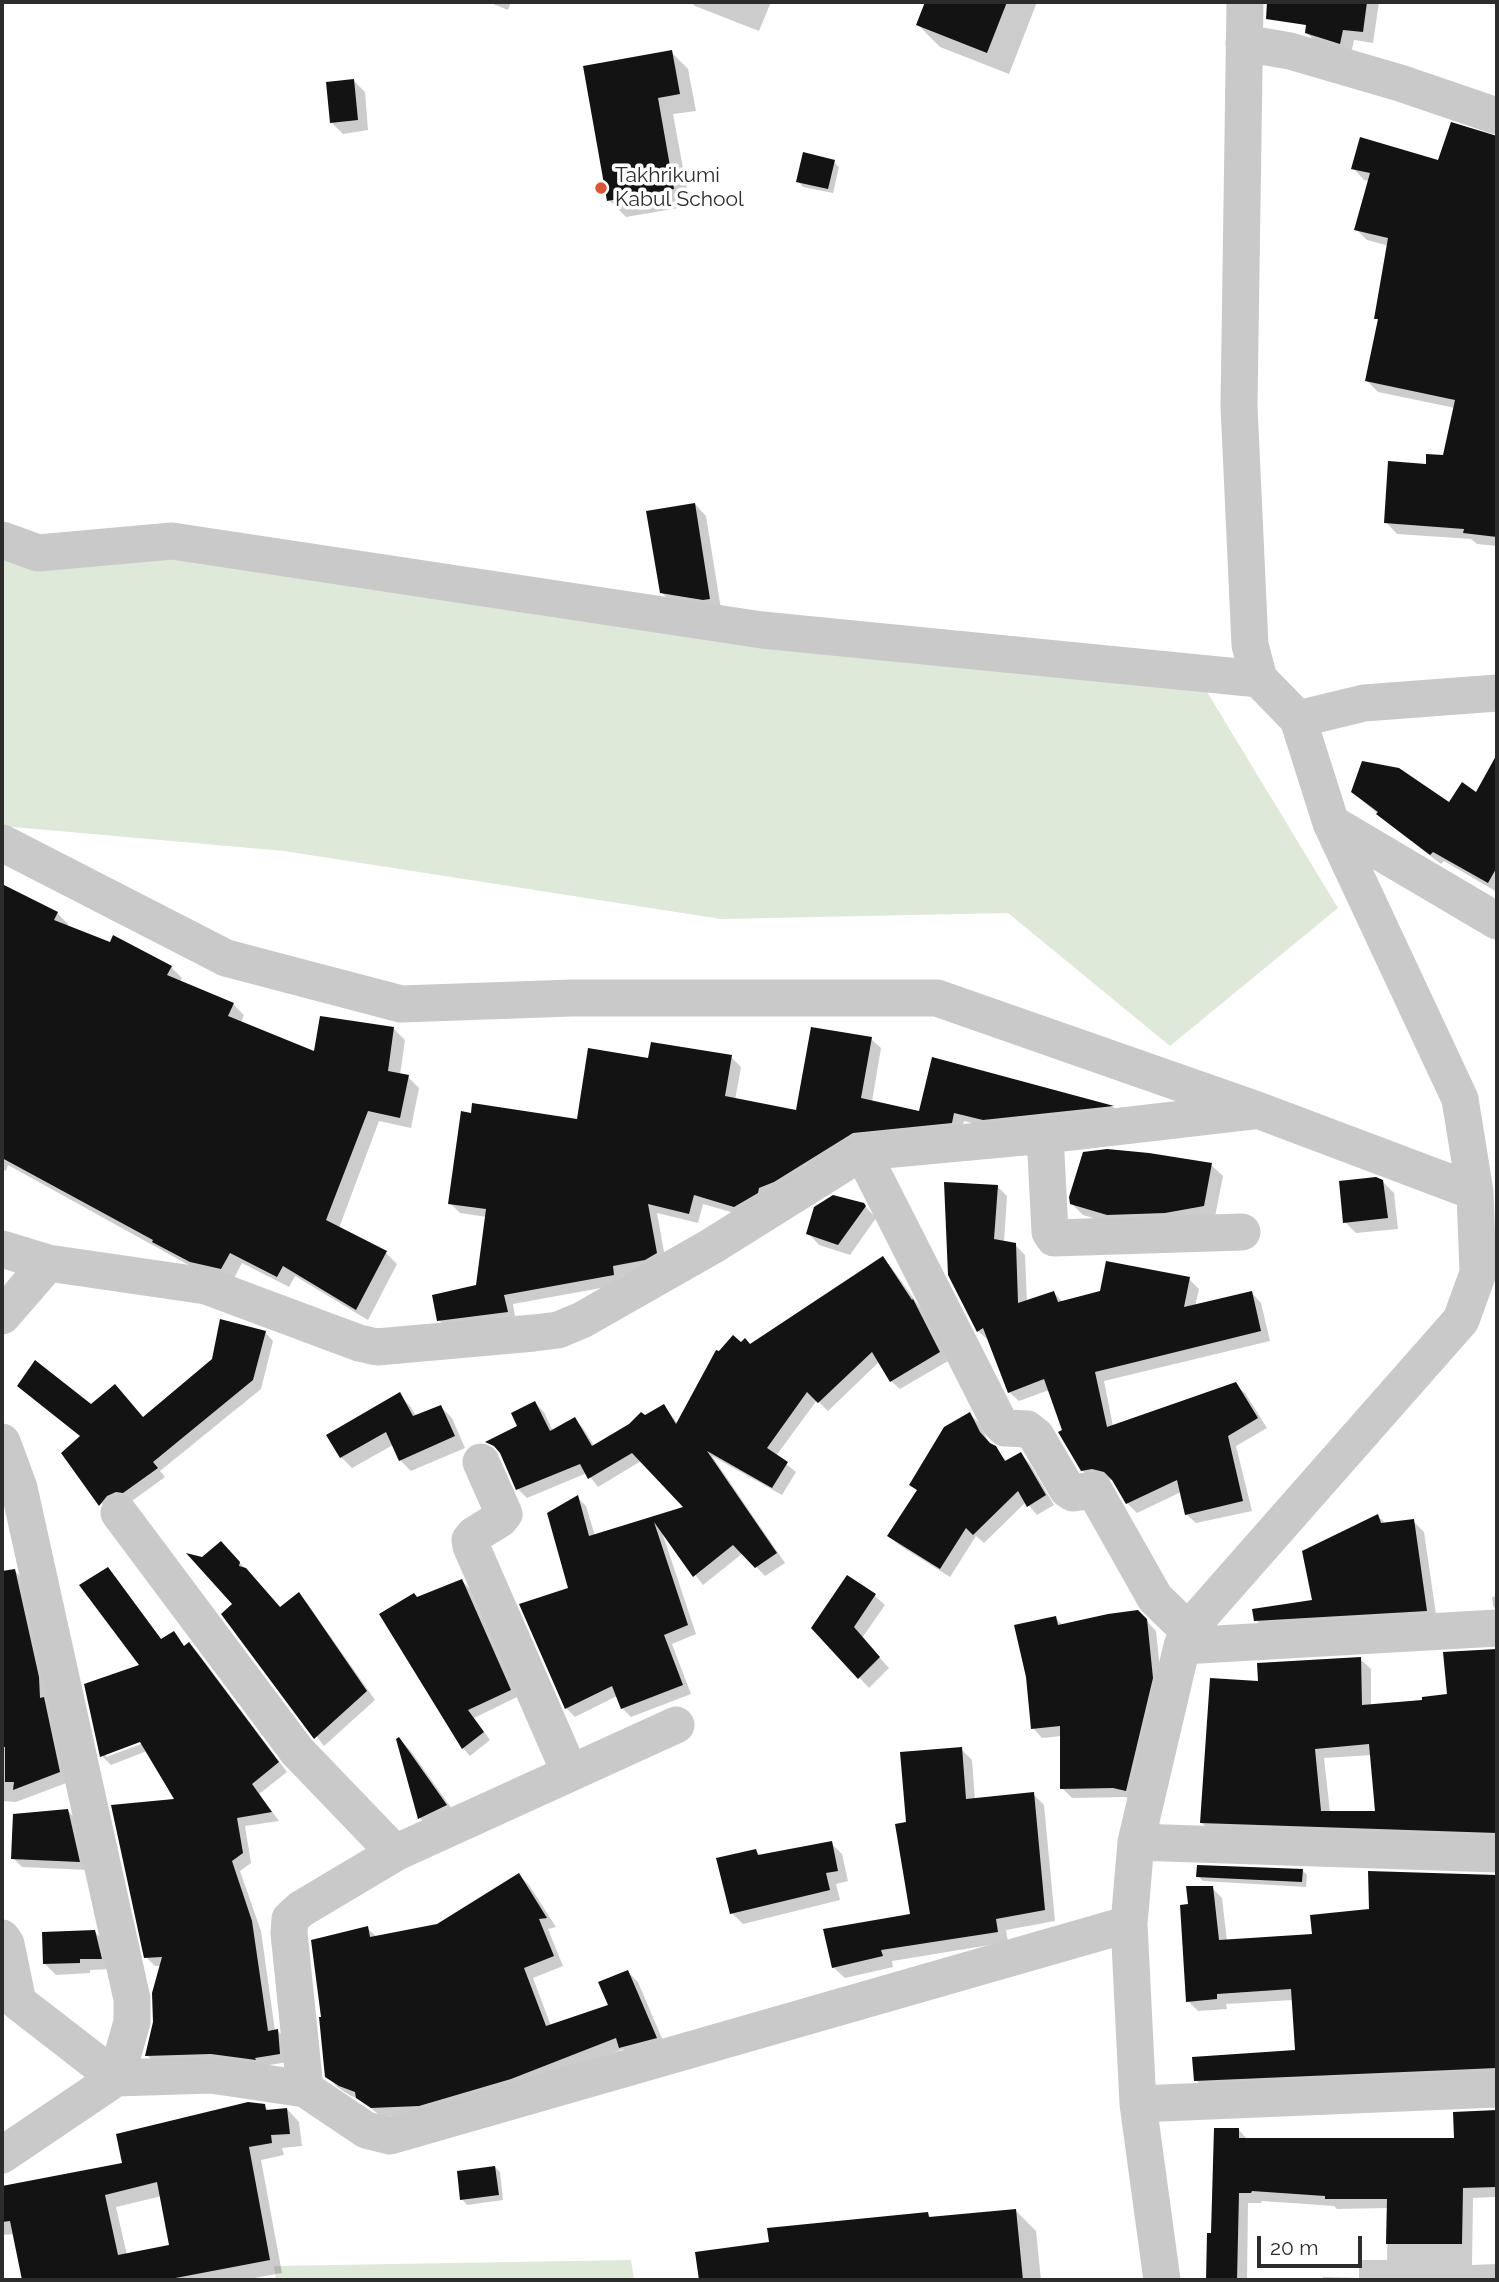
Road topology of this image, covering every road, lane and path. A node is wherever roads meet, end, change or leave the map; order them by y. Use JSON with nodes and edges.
{"nodes":[{"id":1,"x":1245,"y":2,"type":"edge"},
{"id":2,"x":1244,"y":44,"type":"junction"},
{"id":3,"x":1497,"y":116,"type":"edge"},
{"id":4,"x":2,"y":540,"type":"edge"},
{"id":5,"x":1259,"y":679,"type":"junction"},
{"id":6,"x":1497,"y":693,"type":"edge"},
{"id":7,"x":1298,"y":719,"type":"junction"},
{"id":8,"x":1331,"y":822,"type":"junction"},
{"id":9,"x":2,"y":843,"type":"edge"},
{"id":10,"x":1497,"y":921,"type":"edge"},
{"id":11,"x":1260,"y":1111,"type":"junction"},
{"id":12,"x":1045,"y":1135,"type":"junction"},
{"id":13,"x":862,"y":1152,"type":"junction"},
{"id":14,"x":1475,"y":1192,"type":"junction"},
{"id":15,"x":1242,"y":1232,"type":"dead end"},
{"id":16,"x":2,"y":1249,"type":"edge"},
{"id":17,"x":48,"y":1263,"type":"junction"},
{"id":18,"x":2,"y":1316,"type":"edge"},
{"id":19,"x":2,"y":1442,"type":"edge"},
{"id":20,"x":481,"y":1462,"type":"dead end"},
{"id":21,"x":119,"y":1513,"type":"dead end"},
{"id":22,"x":1497,"y":1628,"type":"edge"},
{"id":23,"x":1185,"y":1638,"type":"junction"},
{"id":24,"x":676,"y":1725,"type":"dead end"},
{"id":25,"x":570,"y":1773,"type":"junction"},
{"id":26,"x":1136,"y":1842,"type":"junction"},
{"id":27,"x":395,"y":1853,"type":"junction"},
{"id":28,"x":1497,"y":1854,"type":"edge"},
{"id":29,"x":1129,"y":1924,"type":"junction"},
{"id":30,"x":2,"y":1938,"type":"edge"},
{"id":31,"x":10,"y":2002,"type":"edge"},
{"id":32,"x":116,"y":2078,"type":"junction"},
{"id":33,"x":305,"y":2088,"type":"junction"},
{"id":34,"x":1497,"y":2089,"type":"edge"},
{"id":35,"x":1138,"y":2104,"type":"junction"},
{"id":36,"x":2,"y":2155,"type":"edge"},
{"id":37,"x":1162,"y":2280,"type":"edge"}],
"edges":[{"from":1,"to":2,"type":"street"},
{"from":2,"to":3,"type":"street"},
{"from":2,"to":5,"type":"street"},
{"from":4,"to":5,"type":"street"},
{"from":5,"to":7,"type":"street"},
{"from":6,"to":7,"type":"street"},
{"from":7,"to":8,"type":"street"},
{"from":8,"to":10,"type":"street"},
{"from":8,"to":14,"type":"street"},
{"from":9,"to":11,"type":"street"},
{"from":11,"to":12,"type":"street"},
{"from":11,"to":14,"type":"street"},
{"from":12,"to":13,"type":"street"},
{"from":12,"to":15,"type":"street"},
{"from":13,"to":17,"type":"street"},
{"from":13,"to":23,"type":"street"},
{"from":14,"to":23,"type":"street"},
{"from":16,"to":17,"type":"street"},
{"from":17,"to":18,"type":"street"},
{"from":19,"to":32,"type":"street"},
{"from":20,"to":25,"type":"street"},
{"from":21,"to":27,"type":"street"},
{"from":22,"to":23,"type":"street"},
{"from":23,"to":26,"type":"street"},
{"from":24,"to":25,"type":"street"},
{"from":25,"to":27,"type":"street"},
{"from":26,"to":28,"type":"street"},
{"from":26,"to":29,"type":"street"},
{"from":27,"to":33,"type":"street"},
{"from":29,"to":33,"type":"street"},
{"from":29,"to":35,"type":"street"},
{"from":30,"to":31,"type":"street"},
{"from":31,"to":32,"type":"street"},
{"from":32,"to":33,"type":"street"},
{"from":32,"to":36,"type":"street"},
{"from":34,"to":35,"type":"street"},
{"from":35,"to":37,"type":"street"}]}
